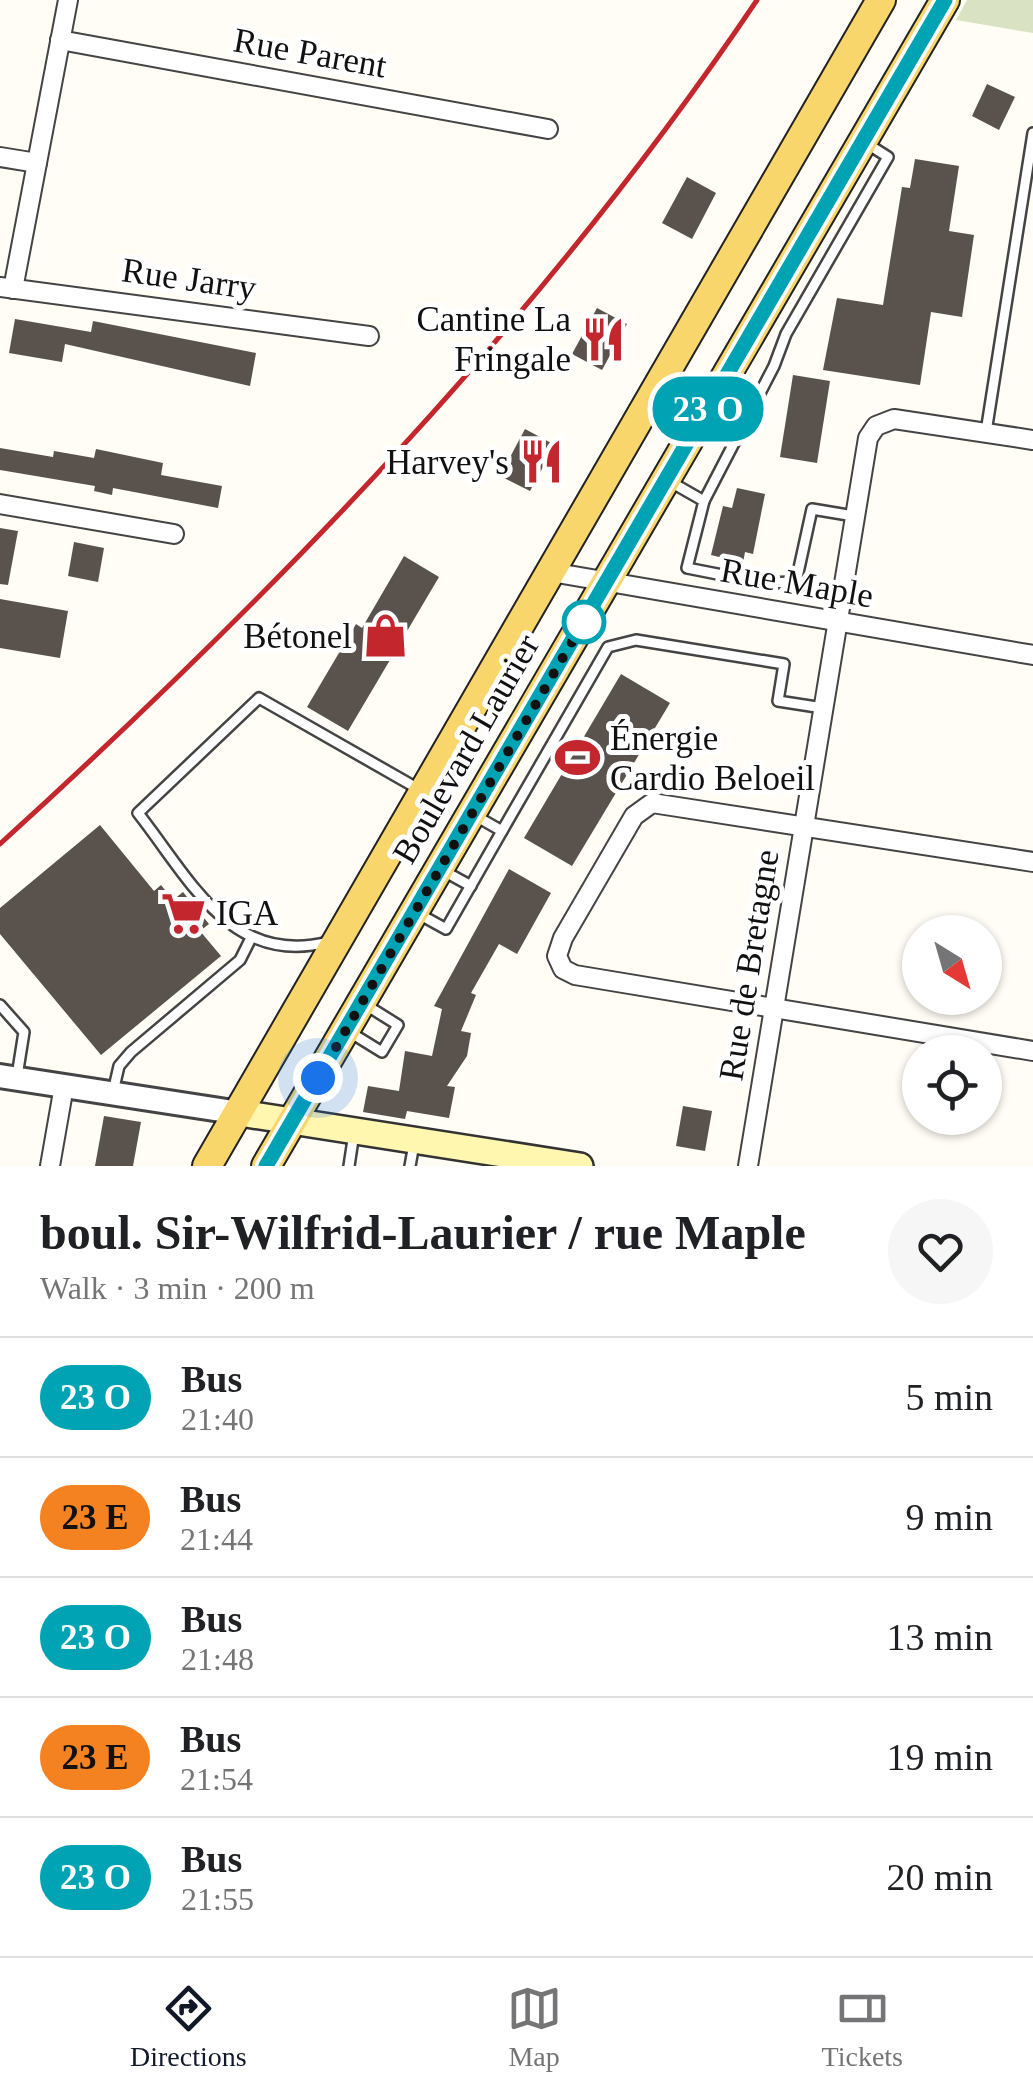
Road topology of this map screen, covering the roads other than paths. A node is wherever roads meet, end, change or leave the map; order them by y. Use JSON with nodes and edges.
{"nodes":[{"id":1,"x":68,"y":0,"type":"edge"},
{"id":2,"x":881,"y":0,"type":"edge"},
{"id":3,"x":945,"y":0,"type":"edge"},
{"id":4,"x":60,"y":40,"type":"junction"},
{"id":5,"x":548,"y":130,"type":"dead end"},
{"id":6,"x":1033,"y":133,"type":"edge"},
{"id":7,"x":864,"y":142,"type":"junction"},
{"id":8,"x":0,"y":157,"type":"edge"},
{"id":9,"x":36,"y":163,"type":"junction"},
{"id":10,"x":803,"y":246,"type":"junction"},
{"id":11,"x":828,"y":260,"type":"junction"},
{"id":12,"x":6,"y":288,"type":"edge"},
{"id":13,"x":761,"y":319,"type":"junction"},
{"id":14,"x":786,"y":334,"type":"junction"},
{"id":15,"x":369,"y":336,"type":"dead end"},
{"id":16,"x":715,"y":397,"type":"junction"},
{"id":17,"x":747,"y":415,"type":"junction"},
{"id":18,"x":986,"y":433,"type":"junction"},
{"id":19,"x":1033,"y":440,"type":"edge"},
{"id":20,"x":667,"y":480,"type":"junction"},
{"id":21,"x":704,"y":501,"type":"junction"},
{"id":22,"x":0,"y":504,"type":"edge"},
{"id":23,"x":854,"y":516,"type":"junction"},
{"id":24,"x":174,"y":534,"type":"dead end"},
{"id":25,"x":551,"y":572,"type":"junction"},
{"id":26,"x":607,"y":583,"type":"junction"},
{"id":27,"x":836,"y":622,"type":"junction"},
{"id":28,"x":1033,"y":655,"type":"edge"},
{"id":29,"x":823,"y":708,"type":"junction"},
{"id":30,"x":424,"y":792,"type":"junction"},
{"id":31,"x":472,"y":814,"type":"junction"},
{"id":32,"x":804,"y":826,"type":"junction"},
{"id":33,"x":502,"y":832,"type":"junction"},
{"id":34,"x":1033,"y":862,"type":"edge"},
{"id":35,"x":440,"y":868,"type":"junction"},
{"id":36,"x":471,"y":886,"type":"junction"},
{"id":37,"x":415,"y":912,"type":"junction"},
{"id":38,"x":251,"y":938,"type":"junction"},
{"id":39,"x":340,"y":939,"type":"junction"},
{"id":40,"x":362,"y":1003,"type":"junction"},
{"id":41,"x":0,"y":1005,"type":"edge"},
{"id":42,"x":774,"y":1008,"type":"junction"},
{"id":43,"x":346,"y":1030,"type":"junction"},
{"id":44,"x":1033,"y":1051,"type":"edge"},
{"id":45,"x":8,"y":1077,"type":"edge"},
{"id":46,"x":64,"y":1086,"type":"junction"},
{"id":47,"x":112,"y":1094,"type":"junction"},
{"id":48,"x":240,"y":1114,"type":"junction"},
{"id":49,"x":292,"y":1121,"type":"junction"},
{"id":50,"x":355,"y":1130,"type":"junction"},
{"id":51,"x":414,"y":1140,"type":"junction"},
{"id":52,"x":481,"y":1158,"type":"edge"},
{"id":53,"x":518,"y":1161,"type":"edge"},
{"id":54,"x":267,"y":1165,"type":"edge"},
{"id":55,"x":50,"y":1166,"type":"edge"},
{"id":56,"x":207,"y":1166,"type":"edge"},
{"id":57,"x":349,"y":1166,"type":"edge"},
{"id":58,"x":410,"y":1166,"type":"edge"},
{"id":59,"x":580,"y":1166,"type":"edge"},
{"id":60,"x":748,"y":1166,"type":"edge"}],
"edges":[{"from":1,"to":4,"type":"street"},
{"from":2,"to":25,"type":"main road","name":"Boulevard Laurier"},
{"from":3,"to":7,"type":"main road","name":"Boulevard Laurier"},
{"from":4,"to":5,"type":"street","name":"Rue Parent"},
{"from":4,"to":9,"type":"street"},
{"from":6,"to":18,"type":"lane"},
{"from":7,"to":10,"type":"main road","name":"Boulevard Laurier"},
{"from":7,"to":11,"type":"lane"},
{"from":8,"to":9,"type":"street"},
{"from":9,"to":12,"type":"street"},
{"from":10,"to":11,"type":"lane"},
{"from":10,"to":13,"type":"main road","name":"Boulevard Laurier"},
{"from":11,"to":14,"type":"lane"},
{"from":12,"to":15,"type":"street","name":"Rue Jarry"},
{"from":13,"to":14,"type":"lane"},
{"from":13,"to":16,"type":"main road","name":"Boulevard Laurier"},
{"from":14,"to":17,"type":"lane"},
{"from":16,"to":17,"type":"lane"},
{"from":16,"to":20,"type":"main road","name":"Boulevard Laurier"},
{"from":17,"to":21,"type":"lane"},
{"from":18,"to":19,"type":"street"},
{"from":18,"to":23,"type":"street","name":"Rue de Bretagne"},
{"from":20,"to":21,"type":"lane"},
{"from":20,"to":26,"type":"main road","name":"Boulevard Laurier"},
{"from":21,"to":23,"type":"lane"},
{"from":22,"to":24,"type":"street"},
{"from":23,"to":27,"type":"street","name":"Rue de Bretagne"},
{"from":25,"to":26,"type":"street","name":"Rue Maple"},
{"from":25,"to":30,"type":"main road","name":"Boulevard Laurier"},
{"from":26,"to":27,"type":"street","name":"Rue Maple"},
{"from":26,"to":31,"type":"main road","name":"Boulevard Laurier"},
{"from":27,"to":28,"type":"street","name":"Rue Maple"},
{"from":27,"to":29,"type":"street","name":"Rue de Bretagne"},
{"from":29,"to":32,"type":"street","name":"Rue de Bretagne"},
{"from":29,"to":33,"type":"lane"},
{"from":30,"to":38,"type":"lane"},
{"from":30,"to":39,"type":"main road","name":"Boulevard Laurier"},
{"from":31,"to":33,"type":"lane"},
{"from":31,"to":35,"type":"main road","name":"Boulevard Laurier"},
{"from":32,"to":34,"type":"street"},
{"from":32,"to":42,"type":"street","name":"Rue de Bretagne"},
{"from":32,"to":42,"type":"street"},
{"from":33,"to":36,"type":"lane"},
{"from":35,"to":36,"type":"lane"},
{"from":35,"to":37,"type":"main road","name":"Boulevard Laurier"},
{"from":36,"to":37,"type":"lane"},
{"from":37,"to":40,"type":"main road","name":"Boulevard Laurier"},
{"from":38,"to":39,"type":"lane"},
{"from":38,"to":47,"type":"lane"},
{"from":39,"to":48,"type":"main road","name":"Boulevard Laurier"},
{"from":40,"to":43,"type":"main road","name":"Boulevard Laurier"},
{"from":40,"to":43,"type":"lane"},
{"from":41,"to":45,"type":"lane"},
{"from":42,"to":44,"type":"street"},
{"from":42,"to":60,"type":"street","name":"Rue de Bretagne"},
{"from":43,"to":49,"type":"main road","name":"Boulevard Laurier"},
{"from":45,"to":46,"type":"street"},
{"from":46,"to":47,"type":"street"},
{"from":46,"to":55,"type":"street"},
{"from":47,"to":48,"type":"street"},
{"from":48,"to":49,"type":"main road"},
{"from":48,"to":56,"type":"main road","name":"Boulevard Laurier"},
{"from":49,"to":50,"type":"main road"},
{"from":49,"to":54,"type":"main road","name":"Boulevard Laurier"},
{"from":50,"to":51,"type":"main road"},
{"from":50,"to":57,"type":"lane"},
{"from":51,"to":52,"type":"main road"},
{"from":51,"to":58,"type":"lane"},
{"from":52,"to":53,"type":"main road"},
{"from":53,"to":59,"type":"main road"}]}
